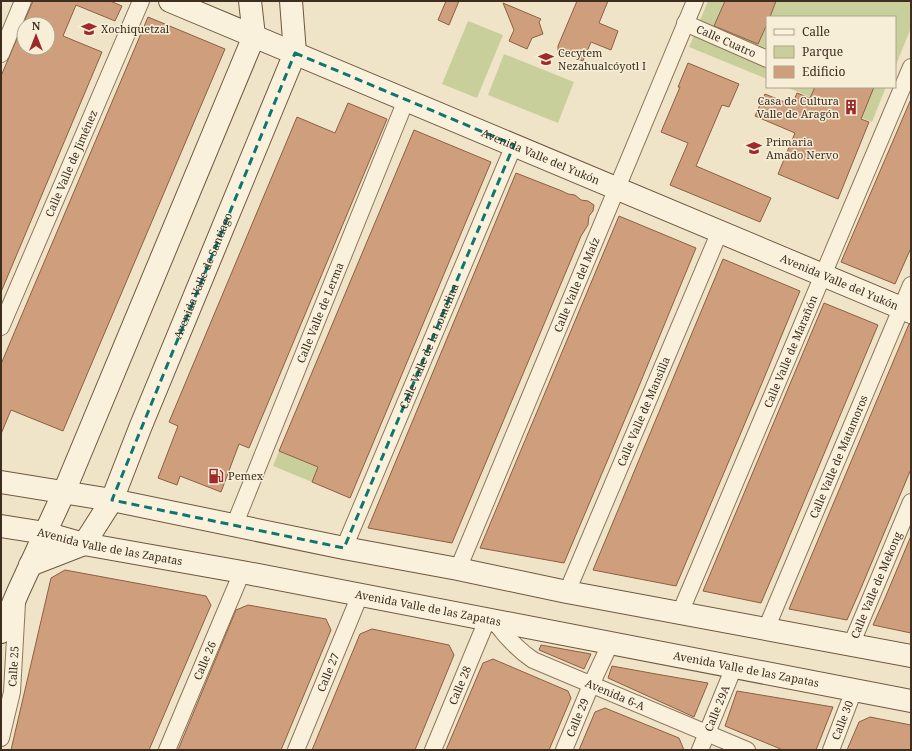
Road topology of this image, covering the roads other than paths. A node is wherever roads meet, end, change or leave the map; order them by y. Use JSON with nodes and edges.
{"nodes":[{"id":1,"x":23,"y":1,"type":"edge"},
{"id":2,"x":141,"y":1,"type":"edge"},
{"id":3,"x":170,"y":1,"type":"edge"},
{"id":4,"x":250,"y":1,"type":"edge"},
{"id":5,"x":291,"y":1,"type":"edge"},
{"id":6,"x":694,"y":1,"type":"edge"},
{"id":7,"x":685,"y":23,"type":"junction"},
{"id":8,"x":254,"y":36,"type":"junction"},
{"id":9,"x":295,"y":53,"type":"junction"},
{"id":10,"x":1,"y":54,"type":"edge"},
{"id":11,"x":766,"y":59,"type":"edge"},
{"id":12,"x":911,"y":67,"type":"edge"},
{"id":13,"x":907,"y":88,"type":"edge"},
{"id":14,"x":406,"y":100,"type":"junction"},
{"id":15,"x":514,"y":145,"type":"junction"},
{"id":16,"x":617,"y":188,"type":"junction"},
{"id":17,"x":720,"y":231,"type":"junction"},
{"id":18,"x":823,"y":275,"type":"junction"},
{"id":19,"x":911,"y":285,"type":"edge"},
{"id":20,"x":906,"y":310,"type":"edge"},
{"id":21,"x":1,"y":327,"type":"edge"},
{"id":22,"x":1,"y":482,"type":"edge"},
{"id":23,"x":64,"y":492,"type":"junction"},
{"id":24,"x":112,"y":500,"type":"junction"},
{"id":25,"x":911,"y":502,"type":"edge"},
{"id":26,"x":1,"y":526,"type":"edge"},
{"id":27,"x":234,"y":526,"type":"junction"},
{"id":28,"x":45,"y":533,"type":"junction"},
{"id":29,"x":84,"y":544,"type":"junction"},
{"id":30,"x":344,"y":548,"type":"junction"},
{"id":31,"x":30,"y":565,"type":"junction"},
{"id":32,"x":458,"y":569,"type":"junction"},
{"id":33,"x":242,"y":572,"type":"junction"},
{"id":34,"x":18,"y":592,"type":"junction"},
{"id":35,"x":567,"y":592,"type":"junction"},
{"id":36,"x":360,"y":595,"type":"junction"},
{"id":37,"x":680,"y":613,"type":"junction"},
{"id":38,"x":491,"y":621,"type":"junction"},
{"id":39,"x":766,"y":629,"type":"junction"},
{"id":40,"x":1,"y":632,"type":"edge"},
{"id":41,"x":611,"y":642,"type":"junction"},
{"id":42,"x":851,"y":645,"type":"junction"},
{"id":43,"x":911,"y":656,"type":"edge"},
{"id":44,"x":734,"y":667,"type":"junction"},
{"id":45,"x":911,"y":671,"type":"edge"},
{"id":46,"x":591,"y":684,"type":"junction"},
{"id":47,"x":854,"y":690,"type":"junction"},
{"id":48,"x":911,"y":691,"type":"edge"},
{"id":49,"x":911,"y":701,"type":"edge"},
{"id":50,"x":707,"y":733,"type":"junction"},
{"id":51,"x":1,"y":738,"type":"edge"},
{"id":52,"x":167,"y":750,"type":"edge"},
{"id":53,"x":296,"y":750,"type":"edge"},
{"id":54,"x":433,"y":750,"type":"edge"},
{"id":55,"x":564,"y":750,"type":"edge"},
{"id":56,"x":700,"y":750,"type":"edge"},
{"id":57,"x":747,"y":750,"type":"edge"},
{"id":58,"x":831,"y":750,"type":"edge"}],
"edges":[{"from":1,"to":10,"type":"street"},
{"from":2,"to":21,"type":"street","name":"Calle Valle de Jiménez"},
{"from":3,"to":8,"type":"street","name":"Avenida Valle del Yukón"},
{"from":4,"to":8,"type":"street"},
{"from":5,"to":9,"type":"street","name":"Avenida Valle de Santiago"},
{"from":6,"to":7,"type":"street","name":"Calle Valle del Maíz"},
{"from":7,"to":11,"type":"street","name":"Calle Cuatro"},
{"from":7,"to":16,"type":"street","name":"Calle Valle del Maíz"},
{"from":8,"to":9,"type":"street","name":"Avenida Valle del Yukón"},
{"from":8,"to":23,"type":"street"},
{"from":9,"to":14,"type":"street","name":"Avenida Valle del Yukón"},
{"from":9,"to":24,"type":"street","name":"Avenida Valle de Santiago"},
{"from":12,"to":13,"type":"street","name":"Calle Valle de Marañón"},
{"from":13,"to":18,"type":"street","name":"Calle Valle de Marañón"},
{"from":14,"to":15,"type":"street","name":"Avenida Valle del Yukón"},
{"from":14,"to":27,"type":"street","name":"Calle Valle de Lerma"},
{"from":15,"to":16,"type":"street","name":"Avenida Valle del Yukón"},
{"from":15,"to":30,"type":"street","name":"Calle Valle de la Lomelina"},
{"from":16,"to":17,"type":"street","name":"Avenida Valle del Yukón"},
{"from":16,"to":32,"type":"street","name":"Calle Valle del Maíz"},
{"from":17,"to":18,"type":"street","name":"Avenida Valle del Yukón"},
{"from":17,"to":35,"type":"street","name":"Calle Valle de Mansilla"},
{"from":18,"to":20,"type":"street","name":"Avenida Valle del Yukón"},
{"from":18,"to":37,"type":"street","name":"Calle Valle de Marañón"},
{"from":19,"to":20,"type":"street","name":"Calle Valle de Matamoros"},
{"from":20,"to":39,"type":"street","name":"Calle Valle de Matamoros"},
{"from":22,"to":23,"type":"street"},
{"from":23,"to":24,"type":"street"},
{"from":23,"to":28,"type":"street"},
{"from":24,"to":27,"type":"street"},
{"from":24,"to":29,"type":"street","name":"Avenida Valle de Santiago"},
{"from":25,"to":42,"type":"street","name":"Calle Valle de Mekong"},
{"from":26,"to":28,"type":"street","name":"Avenida Valle de las Zapatas"},
{"from":27,"to":30,"type":"street"},
{"from":28,"to":29,"type":"street","name":"Avenida Valle de las Zapatas"},
{"from":28,"to":31,"type":"street"},
{"from":29,"to":31,"type":"street"},
{"from":29,"to":33,"type":"street","name":"Avenida Valle de las Zapatas"},
{"from":30,"to":32,"type":"street"},
{"from":31,"to":34,"type":"street"},
{"from":32,"to":35,"type":"street"},
{"from":33,"to":36,"type":"street","name":"Avenida Valle de las Zapatas"},
{"from":33,"to":52,"type":"street","name":"Calle 26"},
{"from":34,"to":40,"type":"street"},
{"from":34,"to":51,"type":"street","name":"Calle 25"},
{"from":35,"to":37,"type":"street"},
{"from":36,"to":38,"type":"street","name":"Avenida Valle de las Zapatas"},
{"from":36,"to":53,"type":"street","name":"Calle 27"},
{"from":37,"to":39,"type":"street"},
{"from":38,"to":41,"type":"street","name":"Avenida Valle de las Zapatas"},
{"from":38,"to":46,"type":"street","name":"Avenida 6-A"},
{"from":38,"to":54,"type":"street","name":"Calle 28"},
{"from":39,"to":42,"type":"street"},
{"from":41,"to":44,"type":"street","name":"Avenida Valle de las Zapatas"},
{"from":41,"to":46,"type":"street","name":"Calle 29"},
{"from":42,"to":43,"type":"street"},
{"from":42,"to":45,"type":"street"},
{"from":44,"to":47,"type":"street","name":"Avenida Valle de las Zapatas"},
{"from":44,"to":50,"type":"street","name":"Calle 29A"},
{"from":46,"to":50,"type":"street","name":"Avenida 6-A"},
{"from":46,"to":55,"type":"street","name":"Calle 29"},
{"from":47,"to":48,"type":"street","name":"Avenida Valle de las Zapatas"},
{"from":47,"to":49,"type":"street","name":"Avenida Valle de las Zapatas"},
{"from":47,"to":58,"type":"street","name":"Calle 30"},
{"from":50,"to":56,"type":"street","name":"Calle 29A"},
{"from":50,"to":57,"type":"street","name":"Avenida 6-A"}]}
